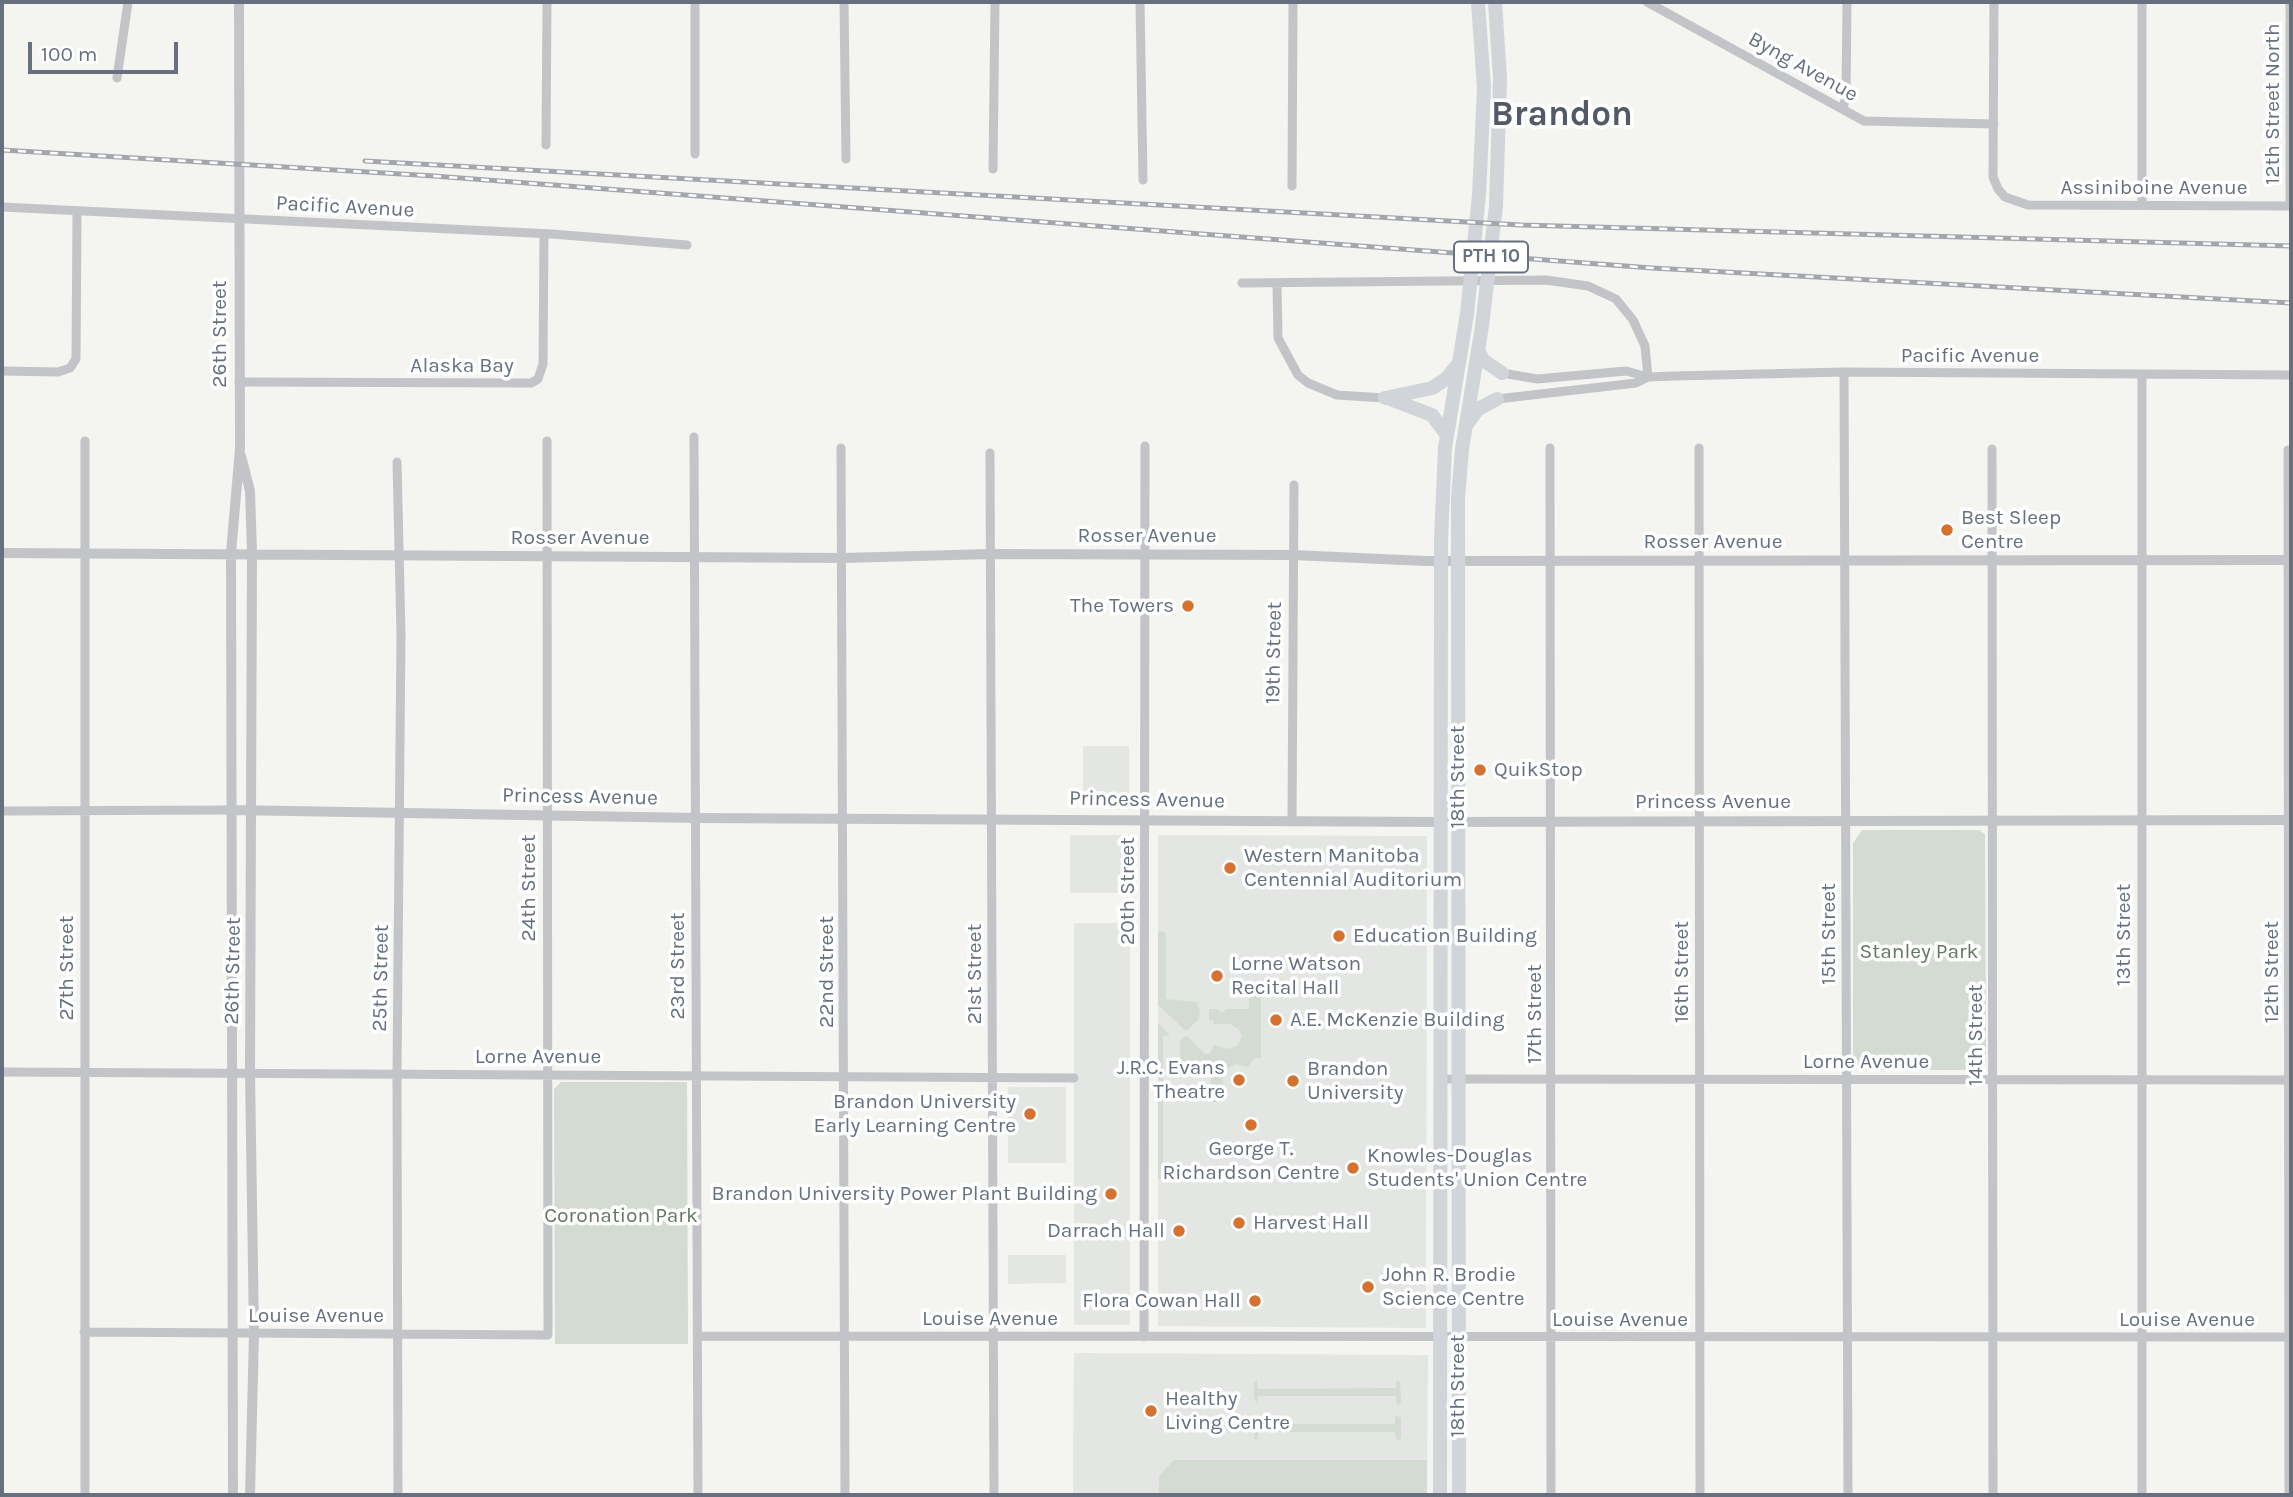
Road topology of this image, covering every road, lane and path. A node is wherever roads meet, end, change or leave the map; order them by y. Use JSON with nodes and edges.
{"nodes":[{"id":1,"x":128,"y":2,"type":"edge"},
{"id":2,"x":239,"y":2,"type":"edge"},
{"id":3,"x":547,"y":2,"type":"edge"},
{"id":4,"x":695,"y":2,"type":"edge"},
{"id":5,"x":844,"y":2,"type":"edge"},
{"id":6,"x":995,"y":2,"type":"edge"},
{"id":7,"x":1140,"y":2,"type":"edge"},
{"id":8,"x":1293,"y":2,"type":"edge"},
{"id":9,"x":1478,"y":2,"type":"edge"},
{"id":10,"x":1495,"y":2,"type":"edge"},
{"id":11,"x":1647,"y":2,"type":"edge"},
{"id":12,"x":1847,"y":2,"type":"edge"},
{"id":13,"x":1994,"y":2,"type":"edge"},
{"id":14,"x":2142,"y":2,"type":"edge"},
{"id":15,"x":2290,"y":2,"type":"edge"},
{"id":16,"x":117,"y":78,"type":"dead end"},
{"id":17,"x":1843,"y":109,"type":"junction"},
{"id":18,"x":1994,"y":124,"type":"junction"},
{"id":19,"x":546,"y":145,"type":"dead end"},
{"id":20,"x":695,"y":154,"type":"dead end"},
{"id":21,"x":846,"y":159,"type":"dead end"},
{"id":22,"x":993,"y":169,"type":"dead end"},
{"id":23,"x":1143,"y":180,"type":"dead end"},
{"id":24,"x":1292,"y":186,"type":"dead end"},
{"id":25,"x":2142,"y":205,"type":"junction"},
{"id":26,"x":2291,"y":206,"type":"edge"},
{"id":27,"x":2,"y":207,"type":"edge"},
{"id":28,"x":77,"y":212,"type":"junction"},
{"id":29,"x":239,"y":218,"type":"junction"},
{"id":30,"x":544,"y":234,"type":"junction"},
{"id":31,"x":687,"y":246,"type":"dead end"},
{"id":32,"x":1242,"y":283,"type":"dead end"},
{"id":33,"x":1277,"y":285,"type":"junction"},
{"id":34,"x":1478,"y":350,"type":"junction"},
{"id":35,"x":1458,"y":363,"type":"junction"},
{"id":36,"x":2,"y":370,"type":"edge"},
{"id":37,"x":1844,"y":372,"type":"junction"},
{"id":38,"x":1502,"y":373,"type":"joint"},
{"id":39,"x":2142,"y":374,"type":"junction"},
{"id":40,"x":2291,"y":375,"type":"edge"},
{"id":41,"x":1648,"y":376,"type":"junction"},
{"id":42,"x":239,"y":382,"type":"junction"},
{"id":43,"x":1385,"y":398,"type":"junction"},
{"id":44,"x":1497,"y":399,"type":"joint"},
{"id":45,"x":1465,"y":427,"type":"junction"},
{"id":46,"x":1447,"y":435,"type":"junction"},
{"id":47,"x":694,"y":437,"type":"dead end"},
{"id":48,"x":85,"y":441,"type":"dead end"},
{"id":49,"x":547,"y":441,"type":"dead end"},
{"id":50,"x":1144,"y":446,"type":"dead end"},
{"id":51,"x":841,"y":448,"type":"dead end"},
{"id":52,"x":1550,"y":448,"type":"dead end"},
{"id":53,"x":240,"y":449,"type":"junction"},
{"id":54,"x":1699,"y":449,"type":"dead end"},
{"id":55,"x":1992,"y":449,"type":"dead end"},
{"id":56,"x":2288,"y":450,"type":"dead end"},
{"id":57,"x":990,"y":453,"type":"dead end"},
{"id":58,"x":397,"y":463,"type":"dead end"},
{"id":59,"x":1294,"y":485,"type":"dead end"},
{"id":60,"x":84,"y":552,"type":"junction"},
{"id":61,"x":2,"y":553,"type":"edge"},
{"id":62,"x":253,"y":553,"type":"junction"},
{"id":63,"x":231,"y":554,"type":"junction"},
{"id":64,"x":990,"y":554,"type":"junction"},
{"id":65,"x":1144,"y":555,"type":"junction"},
{"id":66,"x":1293,"y":555,"type":"junction"},
{"id":67,"x":397,"y":556,"type":"junction"},
{"id":68,"x":547,"y":556,"type":"junction"},
{"id":69,"x":694,"y":557,"type":"junction"},
{"id":70,"x":843,"y":558,"type":"junction"},
{"id":71,"x":2290,"y":560,"type":"edge"},
{"id":72,"x":1441,"y":561,"type":"junction"},
{"id":73,"x":1458,"y":561,"type":"junction"},
{"id":74,"x":1552,"y":561,"type":"junction"},
{"id":75,"x":1846,"y":561,"type":"junction"},
{"id":76,"x":2142,"y":561,"type":"junction"},
{"id":77,"x":1699,"y":562,"type":"junction"},
{"id":78,"x":1994,"y":562,"type":"junction"},
{"id":79,"x":232,"y":810,"type":"junction"},
{"id":80,"x":253,"y":810,"type":"junction"},
{"id":81,"x":2,"y":811,"type":"edge"},
{"id":82,"x":83,"y":811,"type":"junction"},
{"id":83,"x":400,"y":812,"type":"junction"},
{"id":84,"x":547,"y":816,"type":"junction"},
{"id":85,"x":696,"y":818,"type":"junction"},
{"id":86,"x":844,"y":818,"type":"junction"},
{"id":87,"x":992,"y":818,"type":"junction"},
{"id":88,"x":1145,"y":819,"type":"junction"},
{"id":89,"x":1994,"y":820,"type":"junction"},
{"id":90,"x":2141,"y":820,"type":"junction"},
{"id":91,"x":2290,"y":820,"type":"edge"},
{"id":92,"x":1292,"y":821,"type":"junction"},
{"id":93,"x":1458,"y":821,"type":"junction"},
{"id":94,"x":1552,"y":821,"type":"junction"},
{"id":95,"x":1699,"y":821,"type":"junction"},
{"id":96,"x":1847,"y":821,"type":"junction"},
{"id":97,"x":1440,"y":822,"type":"junction"},
{"id":98,"x":2,"y":1072,"type":"edge"},
{"id":99,"x":85,"y":1072,"type":"junction"},
{"id":100,"x":231,"y":1073,"type":"junction"},
{"id":101,"x":250,"y":1073,"type":"junction"},
{"id":102,"x":397,"y":1073,"type":"junction"},
{"id":103,"x":547,"y":1075,"type":"junction"},
{"id":104,"x":695,"y":1075,"type":"junction"},
{"id":105,"x":845,"y":1078,"type":"junction"},
{"id":106,"x":993,"y":1078,"type":"junction"},
{"id":107,"x":1074,"y":1078,"type":"dead end"},
{"id":108,"x":1441,"y":1079,"type":"junction"},
{"id":109,"x":1459,"y":1079,"type":"junction"},
{"id":110,"x":1552,"y":1080,"type":"junction"},
{"id":111,"x":1699,"y":1080,"type":"junction"},
{"id":112,"x":1846,"y":1080,"type":"junction"},
{"id":113,"x":1994,"y":1080,"type":"junction"},
{"id":114,"x":2143,"y":1080,"type":"junction"},
{"id":115,"x":2290,"y":1080,"type":"edge"},
{"id":116,"x":84,"y":1332,"type":"junction"},
{"id":117,"x":233,"y":1332,"type":"junction"},
{"id":118,"x":254,"y":1333,"type":"junction"},
{"id":119,"x":398,"y":1334,"type":"junction"},
{"id":120,"x":548,"y":1335,"type":"joint"},
{"id":121,"x":696,"y":1336,"type":"junction"},
{"id":122,"x":844,"y":1336,"type":"junction"},
{"id":123,"x":992,"y":1336,"type":"junction"},
{"id":124,"x":1144,"y":1337,"type":"junction"},
{"id":125,"x":1699,"y":1337,"type":"junction"},
{"id":126,"x":1848,"y":1337,"type":"junction"},
{"id":127,"x":1994,"y":1337,"type":"junction"},
{"id":128,"x":2143,"y":1337,"type":"junction"},
{"id":129,"x":2290,"y":1337,"type":"edge"},
{"id":130,"x":1441,"y":1338,"type":"junction"},
{"id":131,"x":1459,"y":1338,"type":"junction"},
{"id":132,"x":1552,"y":1338,"type":"junction"},
{"id":133,"x":1441,"y":1416,"type":"junction"},
{"id":134,"x":1458,"y":1462,"type":"junction"},
{"id":135,"x":85,"y":1495,"type":"edge"},
{"id":136,"x":233,"y":1495,"type":"edge"},
{"id":137,"x":250,"y":1495,"type":"edge"},
{"id":138,"x":398,"y":1495,"type":"edge"},
{"id":139,"x":698,"y":1495,"type":"edge"},
{"id":140,"x":845,"y":1495,"type":"edge"},
{"id":141,"x":994,"y":1495,"type":"edge"},
{"id":142,"x":1434,"y":1495,"type":"edge"},
{"id":143,"x":1440,"y":1495,"type":"edge"},
{"id":144,"x":1459,"y":1495,"type":"edge"},
{"id":145,"x":1465,"y":1495,"type":"edge"},
{"id":146,"x":1551,"y":1495,"type":"edge"},
{"id":147,"x":1700,"y":1495,"type":"edge"},
{"id":148,"x":1848,"y":1495,"type":"edge"},
{"id":149,"x":1993,"y":1495,"type":"edge"},
{"id":150,"x":2142,"y":1495,"type":"edge"},
{"id":151,"x":2289,"y":1495,"type":"edge"}],
"edges":[{"from":1,"to":16,"type":"street"},
{"from":2,"to":29,"type":"street","name":"26th Street"},
{"from":3,"to":19,"type":"street"},
{"from":4,"to":20,"type":"street"},
{"from":5,"to":21,"type":"street"},
{"from":6,"to":22,"type":"street"},
{"from":7,"to":23,"type":"street"},
{"from":8,"to":24,"type":"street"},
{"from":9,"to":35,"type":"main road","name":"18th Street","number":"PTH 10"},
{"from":10,"to":34,"type":"main road","name":"18th Street","number":"PTH 10"},
{"from":11,"to":17,"type":"street","name":"Byng Avenue"},
{"from":12,"to":17,"type":"street"},
{"from":13,"to":18,"type":"street"},
{"from":14,"to":25,"type":"street"},
{"from":15,"to":26,"type":"street","name":"12th Street North"},
{"from":17,"to":18,"type":"street","name":"Byng Avenue"},
{"from":18,"to":25,"type":"street","name":"Assiniboine Avenue"},
{"from":25,"to":26,"type":"street","name":"Assiniboine Avenue"},
{"from":27,"to":28,"type":"street","name":"Pacific Avenue"},
{"from":28,"to":29,"type":"street","name":"Pacific Avenue"},
{"from":28,"to":36,"type":"street"},
{"from":29,"to":30,"type":"street","name":"Pacific Avenue"},
{"from":29,"to":42,"type":"street","name":"26th Street"},
{"from":30,"to":31,"type":"street","name":"Pacific Avenue"},
{"from":30,"to":42,"type":"street","name":"Alaska Bay"},
{"from":32,"to":33,"type":"street"},
{"from":33,"to":41,"type":"street"},
{"from":33,"to":43,"type":"street"},
{"from":34,"to":38,"type":"main road"},
{"from":34,"to":45,"type":"main road","name":"18th Street","number":"PTH 10"},
{"from":35,"to":43,"type":"main road"},
{"from":35,"to":46,"type":"main road","name":"18th Street","number":"PTH 10"},
{"from":37,"to":39,"type":"street","name":"Pacific Avenue"},
{"from":37,"to":41,"type":"street","name":"Pacific Avenue"},
{"from":37,"to":75,"type":"street","name":"15th Street"},
{"from":38,"to":41,"type":"street","name":"Pacific Avenue"},
{"from":39,"to":40,"type":"street","name":"Pacific Avenue"},
{"from":39,"to":76,"type":"street","name":"13th Street"},
{"from":41,"to":44,"type":"street","name":"Pacific Avenue"},
{"from":42,"to":53,"type":"street","name":"26th Street"},
{"from":43,"to":46,"type":"main road"},
{"from":44,"to":45,"type":"main road"},
{"from":45,"to":73,"type":"main road","name":"18th Street","number":"PTH 10"},
{"from":46,"to":72,"type":"main road","name":"18th Street","number":"PTH 10"},
{"from":47,"to":69,"type":"street","name":"23rd Street"},
{"from":48,"to":60,"type":"street","name":"27th Street"},
{"from":49,"to":68,"type":"street","name":"24th Street"},
{"from":50,"to":65,"type":"street","name":"20th Street"},
{"from":51,"to":70,"type":"street","name":"22nd Street"},
{"from":52,"to":74,"type":"street","name":"17th Street"},
{"from":53,"to":62,"type":"street","name":"26th Street"},
{"from":53,"to":63,"type":"street","name":"26th Street"},
{"from":54,"to":77,"type":"street","name":"16th Street"},
{"from":55,"to":78,"type":"street","name":"14th Street"},
{"from":56,"to":71,"type":"street","name":"12th Street"},
{"from":57,"to":64,"type":"street","name":"21st Street"},
{"from":58,"to":67,"type":"street","name":"25th Street"},
{"from":59,"to":66,"type":"street","name":"19th Street"},
{"from":60,"to":61,"type":"street","name":"Rosser Avenue"},
{"from":60,"to":63,"type":"street","name":"Rosser Avenue"},
{"from":60,"to":82,"type":"street","name":"27th Street"},
{"from":62,"to":63,"type":"street","name":"Rosser Avenue"},
{"from":62,"to":67,"type":"street","name":"Rosser Avenue"},
{"from":62,"to":80,"type":"street","name":"26th Street"},
{"from":63,"to":79,"type":"street","name":"26th Street"},
{"from":64,"to":65,"type":"street","name":"Rosser Avenue"},
{"from":64,"to":70,"type":"street","name":"Rosser Avenue"},
{"from":64,"to":87,"type":"street","name":"21st Street"},
{"from":65,"to":66,"type":"street","name":"Rosser Avenue"},
{"from":65,"to":88,"type":"street","name":"20th Street"},
{"from":66,"to":72,"type":"street","name":"Rosser Avenue"},
{"from":66,"to":92,"type":"street","name":"19th Street"},
{"from":67,"to":68,"type":"street","name":"Rosser Avenue"},
{"from":67,"to":83,"type":"street","name":"25th Street"},
{"from":68,"to":69,"type":"street","name":"Rosser Avenue"},
{"from":68,"to":84,"type":"street","name":"24th Street"},
{"from":69,"to":70,"type":"street","name":"Rosser Avenue"},
{"from":69,"to":85,"type":"street","name":"23rd Street"},
{"from":70,"to":86,"type":"street","name":"22nd Street"},
{"from":71,"to":76,"type":"street","name":"Rosser Avenue"},
{"from":71,"to":91,"type":"street","name":"12th Street"},
{"from":72,"to":73,"type":"street","name":"Rosser Avenue"},
{"from":72,"to":97,"type":"main road","name":"18th Street","number":"PTH 10"},
{"from":73,"to":74,"type":"street","name":"Rosser Avenue"},
{"from":73,"to":93,"type":"main road","name":"18th Street","number":"PTH 10"},
{"from":74,"to":77,"type":"street","name":"Rosser Avenue"},
{"from":74,"to":94,"type":"street","name":"17th Street"},
{"from":75,"to":77,"type":"street","name":"Rosser Avenue"},
{"from":75,"to":78,"type":"street","name":"Rosser Avenue"},
{"from":75,"to":96,"type":"street","name":"15th Street"},
{"from":76,"to":78,"type":"street","name":"Rosser Avenue"},
{"from":76,"to":90,"type":"street","name":"13th Street"},
{"from":77,"to":95,"type":"street","name":"16th Street"},
{"from":78,"to":89,"type":"street","name":"14th Street"},
{"from":79,"to":80,"type":"street","name":"Princess Avenue"},
{"from":79,"to":82,"type":"street","name":"Princess Avenue"},
{"from":79,"to":100,"type":"street","name":"26th Street"},
{"from":80,"to":83,"type":"street","name":"Princess Avenue"},
{"from":80,"to":101,"type":"street","name":"26th Street"},
{"from":81,"to":82,"type":"street","name":"Princess Avenue"},
{"from":82,"to":99,"type":"street","name":"27th Street"},
{"from":83,"to":84,"type":"street","name":"Princess Avenue"},
{"from":83,"to":102,"type":"street","name":"25th Street"},
{"from":84,"to":85,"type":"street","name":"Princess Avenue"},
{"from":84,"to":103,"type":"street","name":"24th Street"},
{"from":85,"to":86,"type":"street","name":"Princess Avenue"},
{"from":85,"to":104,"type":"street","name":"23rd Street"},
{"from":86,"to":87,"type":"street","name":"Princess Avenue"},
{"from":86,"to":105,"type":"street","name":"22nd Street"},
{"from":87,"to":88,"type":"street","name":"Princess Avenue"},
{"from":87,"to":106,"type":"street","name":"21st Street"},
{"from":88,"to":92,"type":"street","name":"Princess Avenue"},
{"from":88,"to":124,"type":"street","name":"20th Street"},
{"from":89,"to":90,"type":"street","name":"Princess Avenue"},
{"from":89,"to":96,"type":"street","name":"Princess Avenue"},
{"from":89,"to":113,"type":"street","name":"14th Street"},
{"from":90,"to":91,"type":"street","name":"Princess Avenue"},
{"from":90,"to":114,"type":"street","name":"13th Street"},
{"from":91,"to":115,"type":"street","name":"12th Street"},
{"from":92,"to":97,"type":"street","name":"Princess Avenue"},
{"from":93,"to":94,"type":"street","name":"Princess Avenue"},
{"from":93,"to":97,"type":"street","name":"Princess Avenue"},
{"from":93,"to":109,"type":"main road","name":"18th Street","number":"PTH 10"},
{"from":94,"to":95,"type":"street","name":"Princess Avenue"},
{"from":94,"to":110,"type":"street","name":"17th Street"},
{"from":95,"to":96,"type":"street","name":"Princess Avenue"},
{"from":95,"to":111,"type":"street","name":"16th Street"},
{"from":96,"to":112,"type":"street","name":"15th Street"},
{"from":97,"to":108,"type":"main road","name":"18th Street","number":"PTH 10"},
{"from":98,"to":99,"type":"street","name":"Lorne Avenue"},
{"from":99,"to":100,"type":"street","name":"Lorne Avenue"},
{"from":99,"to":116,"type":"street","name":"27th Street"},
{"from":100,"to":101,"type":"street","name":"Lorne Avenue"},
{"from":100,"to":117,"type":"street","name":"26th Street"},
{"from":101,"to":102,"type":"street","name":"Lorne Avenue"},
{"from":101,"to":118,"type":"street","name":"26th Street"},
{"from":102,"to":103,"type":"street","name":"Lorne Avenue"},
{"from":102,"to":119,"type":"street","name":"25th Street"},
{"from":103,"to":104,"type":"street","name":"Lorne Avenue"},
{"from":103,"to":120,"type":"street","name":"24th Street"},
{"from":104,"to":105,"type":"street","name":"Lorne Avenue"},
{"from":104,"to":121,"type":"street","name":"23rd Street"},
{"from":105,"to":106,"type":"street","name":"Lorne Avenue"},
{"from":105,"to":122,"type":"street","name":"22nd Street"},
{"from":106,"to":107,"type":"street","name":"Lorne Avenue"},
{"from":106,"to":123,"type":"street","name":"21st Street"},
{"from":108,"to":109,"type":"street","name":"Lorne Avenue"},
{"from":108,"to":130,"type":"main road","name":"18th Street","number":"PTH 10"},
{"from":109,"to":110,"type":"street","name":"Lorne Avenue"},
{"from":109,"to":131,"type":"main road","name":"18th Street","number":"PTH 10"},
{"from":110,"to":111,"type":"street","name":"Lorne Avenue"},
{"from":110,"to":132,"type":"street","name":"17th Street"},
{"from":111,"to":112,"type":"street","name":"Lorne Avenue"},
{"from":111,"to":125,"type":"street","name":"16th Street"},
{"from":112,"to":113,"type":"street","name":"Lorne Avenue"},
{"from":112,"to":126,"type":"street","name":"15th Street"},
{"from":113,"to":114,"type":"street","name":"Lorne Avenue"},
{"from":113,"to":127,"type":"street","name":"14th Street"},
{"from":114,"to":115,"type":"street","name":"Lorne Avenue"},
{"from":114,"to":128,"type":"street","name":"13th Street"},
{"from":115,"to":129,"type":"street","name":"12th Street"},
{"from":116,"to":117,"type":"street","name":"Louise Avenue"},
{"from":116,"to":135,"type":"street","name":"27th Street"},
{"from":117,"to":118,"type":"street","name":"Louise Avenue"},
{"from":117,"to":136,"type":"street","name":"26th Street"},
{"from":118,"to":119,"type":"street","name":"Louise Avenue"},
{"from":118,"to":137,"type":"street","name":"26th Street"},
{"from":119,"to":120,"type":"street","name":"Louise Avenue"},
{"from":119,"to":138,"type":"street","name":"25th Street"},
{"from":121,"to":122,"type":"street","name":"Louise Avenue"},
{"from":121,"to":139,"type":"street","name":"23rd Street"},
{"from":122,"to":123,"type":"street","name":"Louise Avenue"},
{"from":122,"to":140,"type":"street","name":"22nd Street"},
{"from":123,"to":124,"type":"street","name":"Louise Avenue"},
{"from":123,"to":141,"type":"street","name":"21st Street"},
{"from":124,"to":130,"type":"street","name":"Louise Avenue"},
{"from":125,"to":126,"type":"street","name":"Louise Avenue"},
{"from":125,"to":132,"type":"street","name":"Louise Avenue"},
{"from":125,"to":147,"type":"street","name":"16th Street"},
{"from":126,"to":127,"type":"street","name":"Louise Avenue"},
{"from":126,"to":148,"type":"street","name":"15th Street"},
{"from":127,"to":128,"type":"street","name":"Louise Avenue"},
{"from":127,"to":149,"type":"street","name":"14th Street"},
{"from":128,"to":129,"type":"street","name":"Louise Avenue"},
{"from":128,"to":150,"type":"street","name":"13th Street"},
{"from":129,"to":151,"type":"street","name":"12th Street"},
{"from":130,"to":131,"type":"street","name":"Louise Avenue"},
{"from":130,"to":133,"type":"main road","name":"18th Street","number":"PTH 10"},
{"from":131,"to":132,"type":"street","name":"Louise Avenue"},
{"from":131,"to":134,"type":"main road","name":"18th Street","number":"PTH 10"},
{"from":132,"to":146,"type":"street","name":"17th Street"},
{"from":133,"to":142,"type":"main road"},
{"from":133,"to":143,"type":"main road","name":"18th Street","number":"PTH 10"},
{"from":134,"to":144,"type":"main road","name":"18th Street","number":"PTH 10"},
{"from":134,"to":145,"type":"main road"}]}
